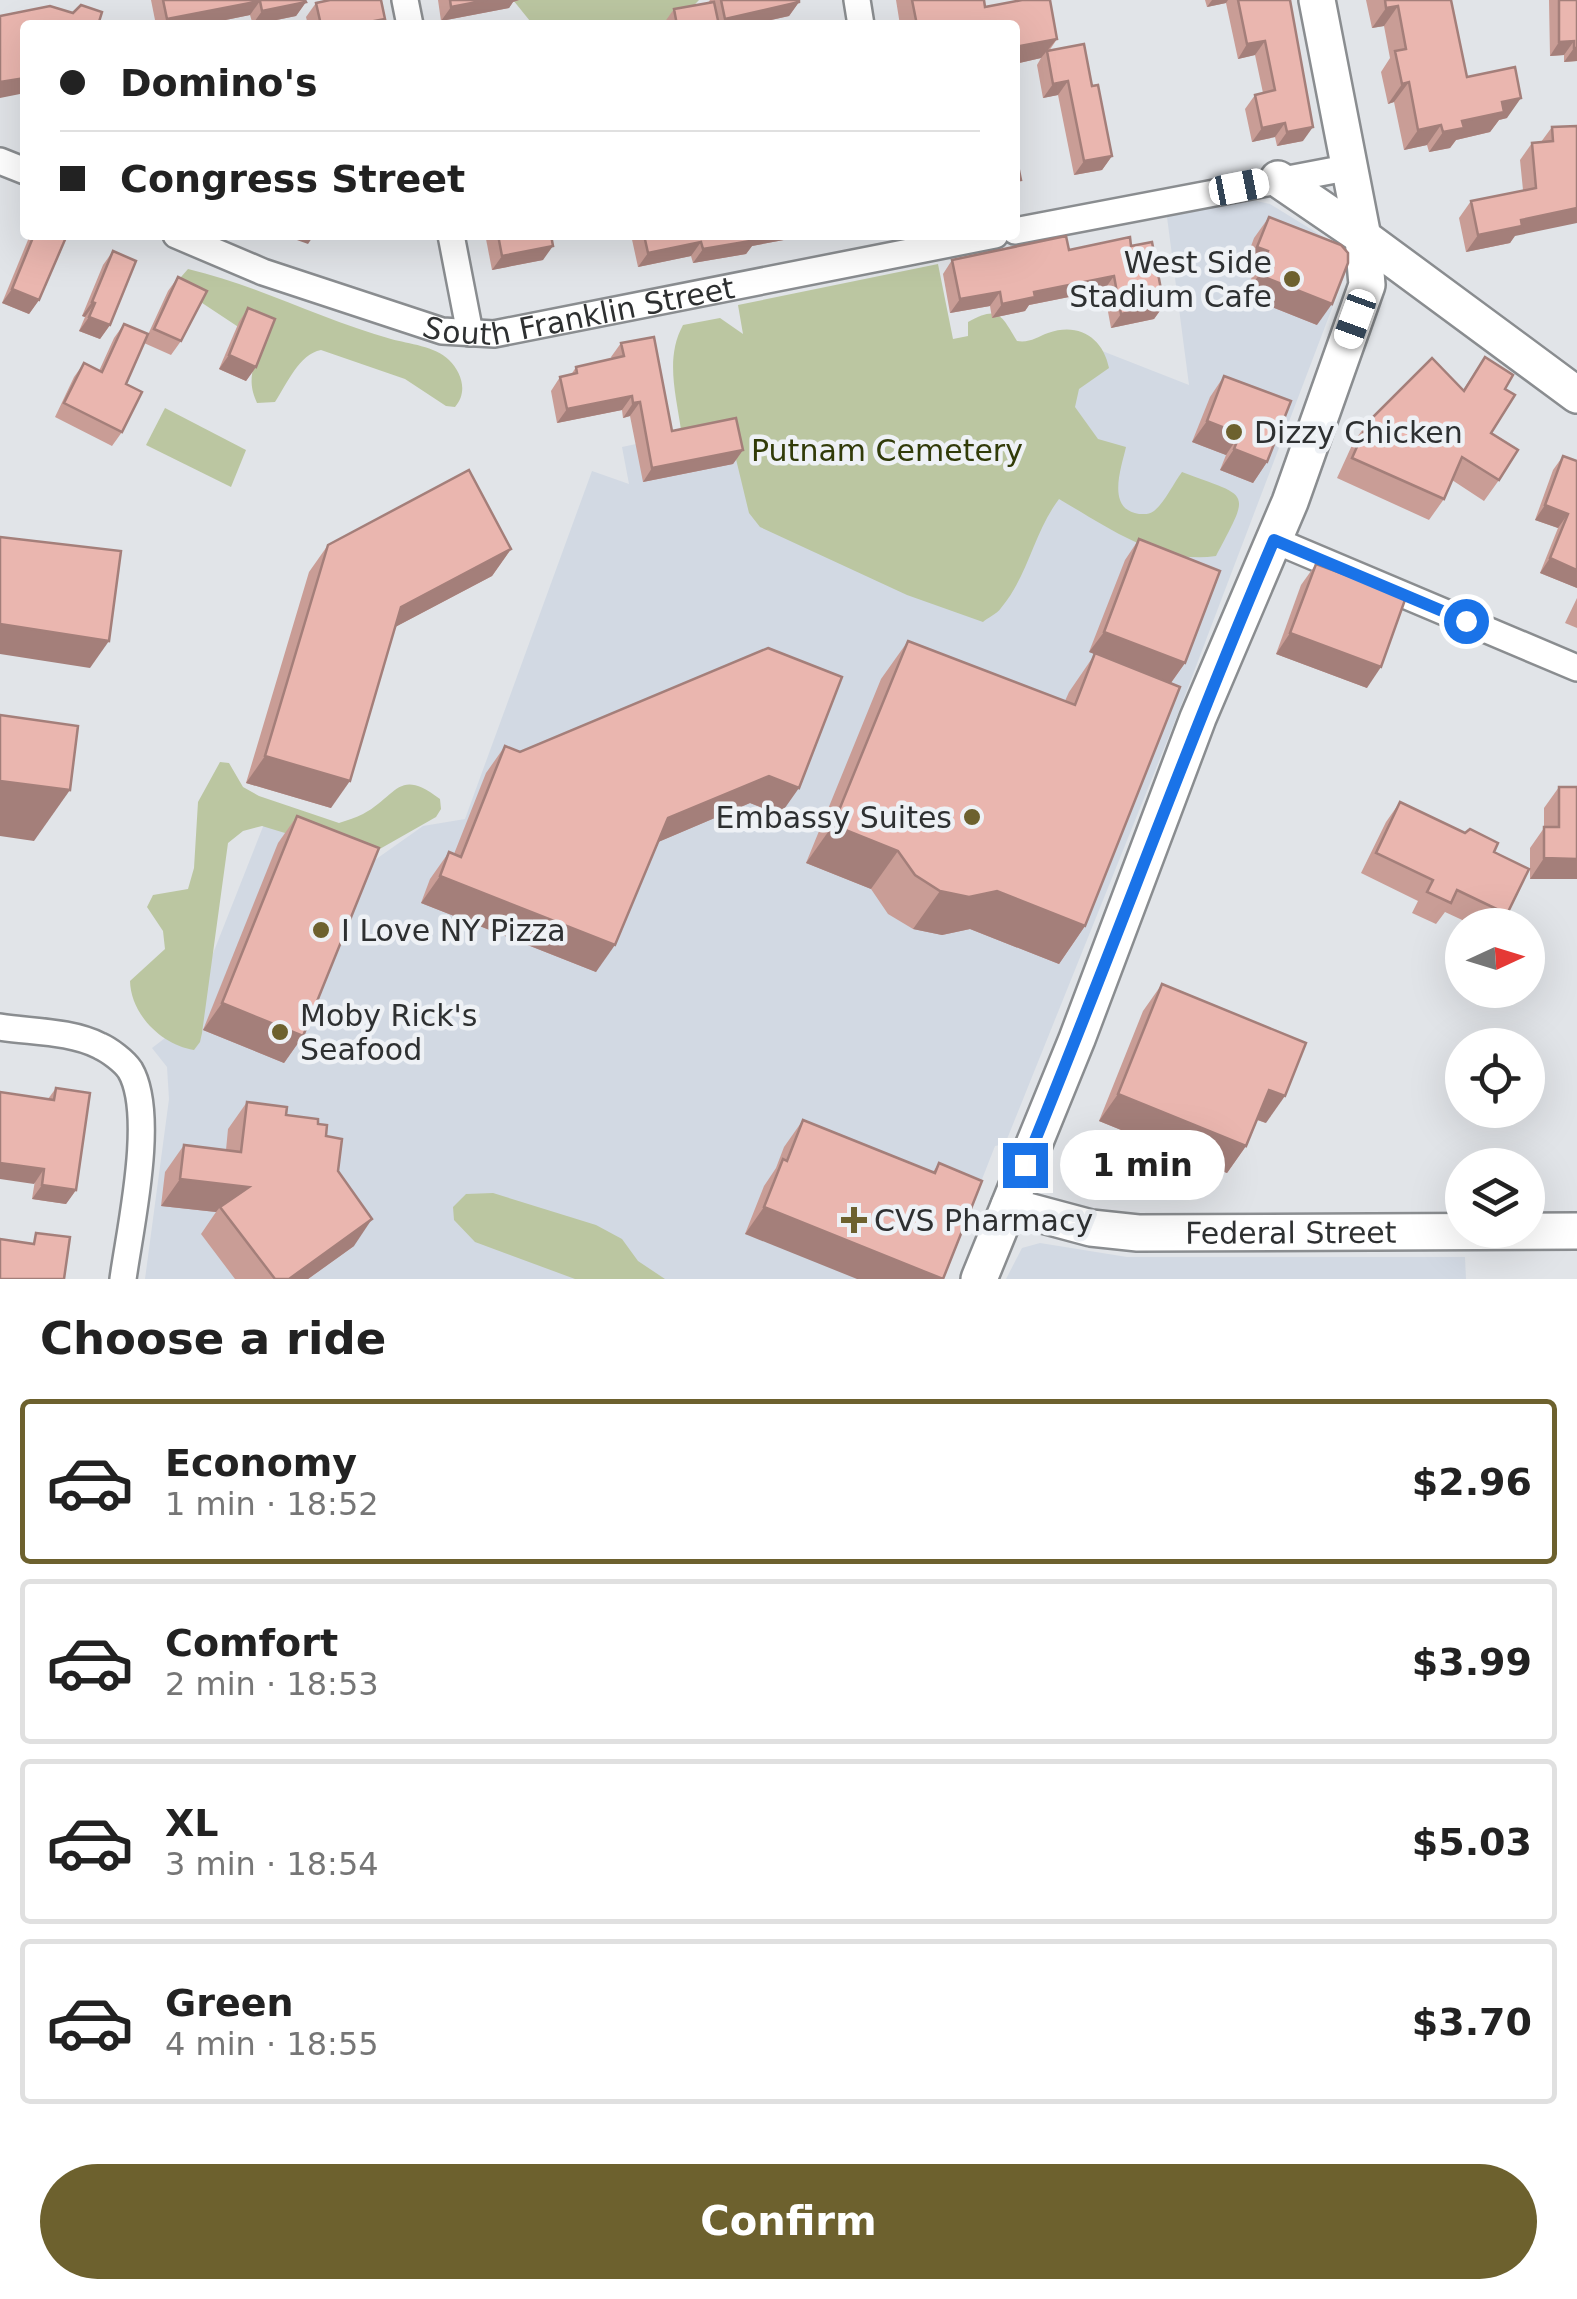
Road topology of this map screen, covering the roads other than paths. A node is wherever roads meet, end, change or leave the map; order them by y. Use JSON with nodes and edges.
{"nodes":[{"id":1,"x":1317,"y":0,"type":"edge"},
{"id":2,"x":1350,"y":167,"type":"junction"},
{"id":3,"x":1278,"y":179,"type":"junction"},
{"id":4,"x":1020,"y":230,"type":"edge"},
{"id":5,"x":1363,"y":238,"type":"junction"},
{"id":6,"x":188,"y":240,"type":"edge"},
{"id":7,"x":452,"y":240,"type":"edge"},
{"id":8,"x":944,"y":240,"type":"edge"},
{"id":9,"x":903,"y":244,"type":"edge"},
{"id":10,"x":470,"y":334,"type":"junction"},
{"id":11,"x":1577,"y":395,"type":"edge"},
{"id":12,"x":1274,"y":540,"type":"junction"},
{"id":13,"x":1577,"y":668,"type":"edge"},
{"id":14,"x":0,"y":1028,"type":"edge"},
{"id":15,"x":1009,"y":1206,"type":"junction"},
{"id":16,"x":1577,"y":1231,"type":"edge"},
{"id":17,"x":123,"y":1279,"type":"edge"},
{"id":18,"x":979,"y":1279,"type":"edge"}],
"edges":[{"from":1,"to":2,"type":"street"},
{"from":2,"to":3,"type":"street"},
{"from":2,"to":5,"type":"street"},
{"from":3,"to":4,"type":"street"},
{"from":3,"to":5,"type":"street"},
{"from":5,"to":11,"type":"street"},
{"from":5,"to":12,"type":"street"},
{"from":6,"to":10,"type":"street","name":"South Franklin Street"},
{"from":7,"to":10,"type":"street"},
{"from":8,"to":9,"type":"street","name":"South Franklin Street"},
{"from":9,"to":10,"type":"street","name":"South Franklin Street"},
{"from":12,"to":13,"type":"street"},
{"from":12,"to":15,"type":"street"},
{"from":14,"to":17,"type":"street"},
{"from":15,"to":16,"type":"street","name":"Federal Street"},
{"from":15,"to":18,"type":"street"}]}
